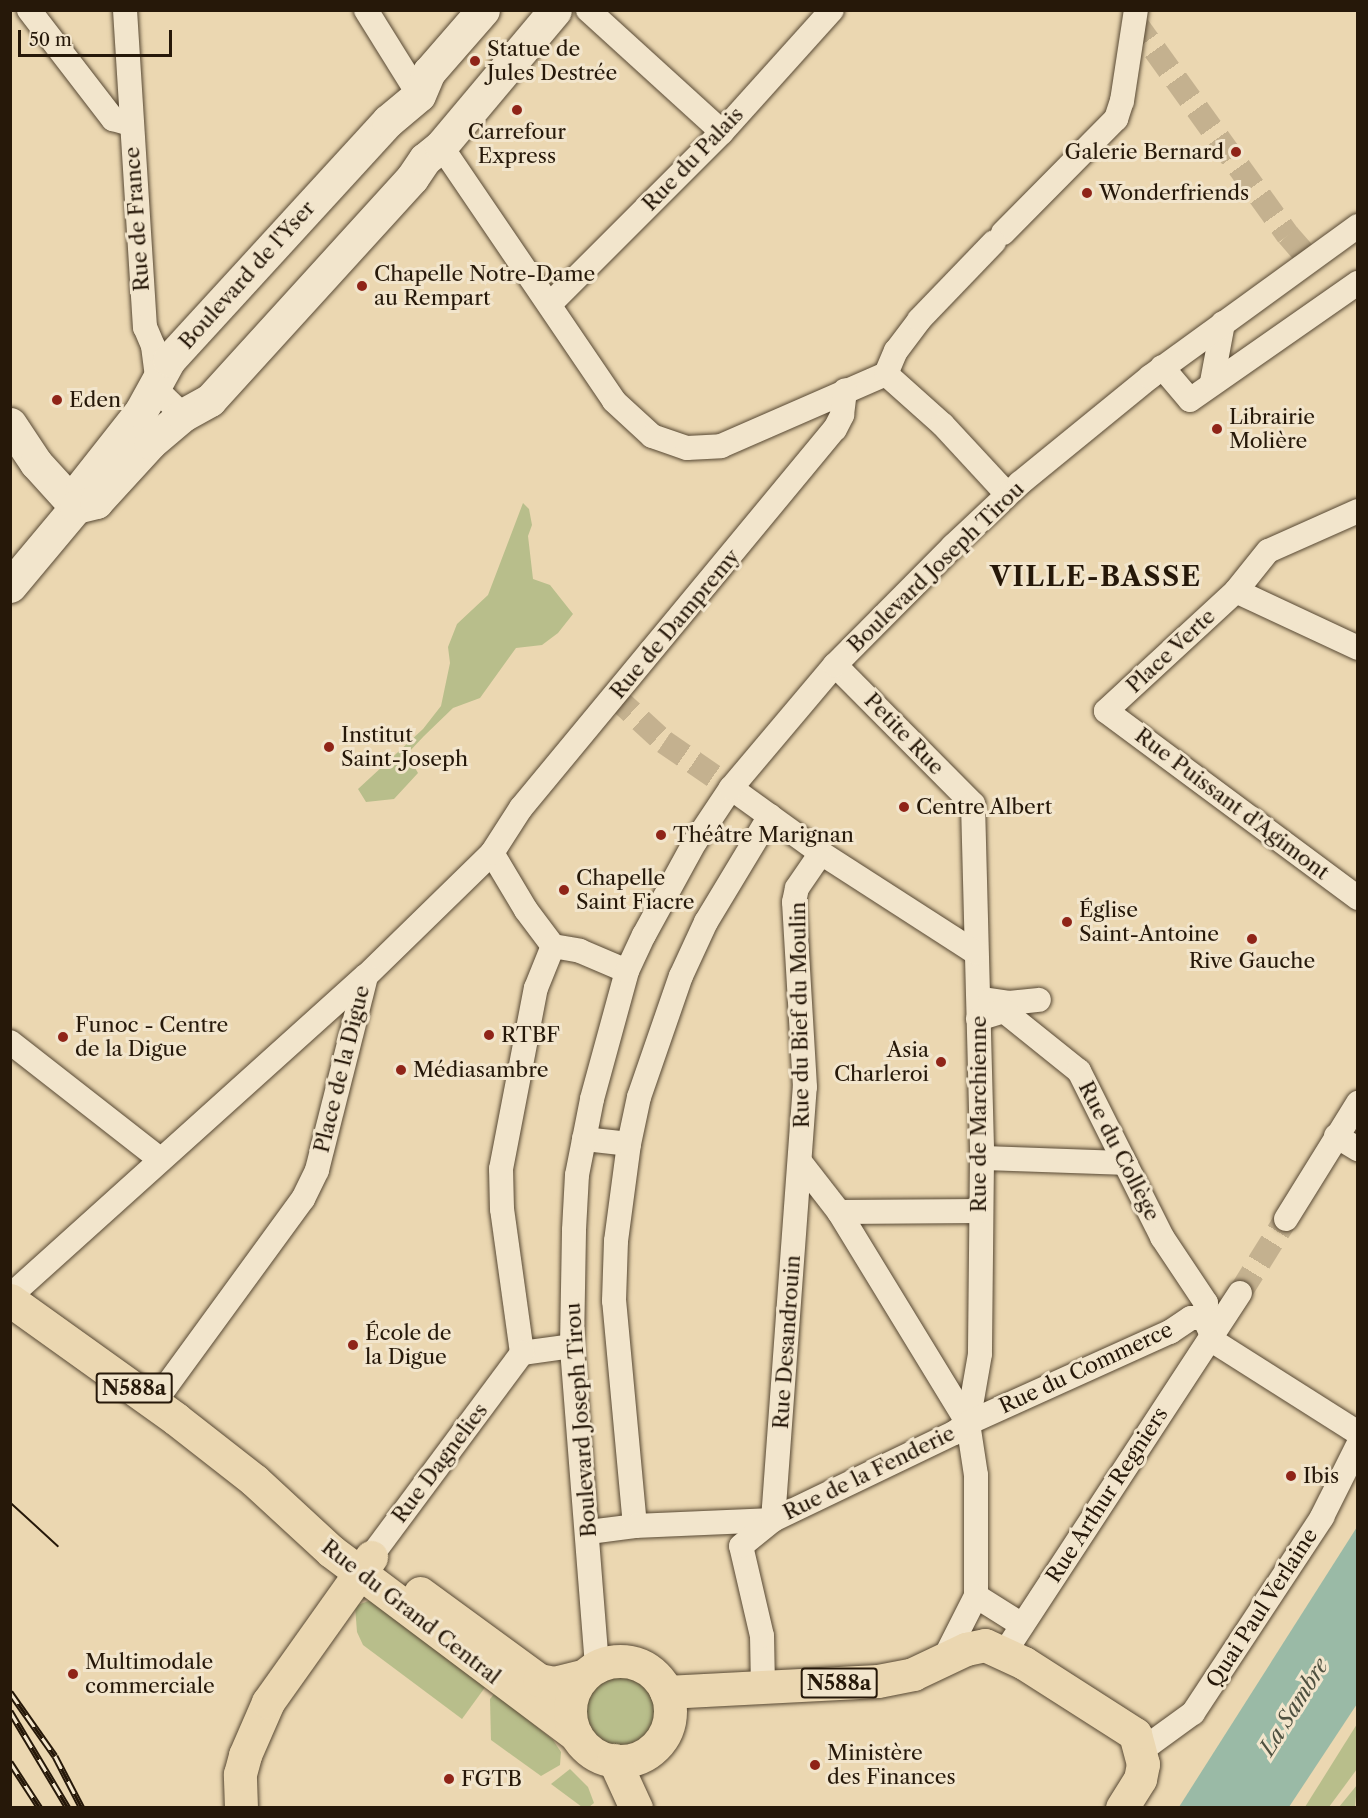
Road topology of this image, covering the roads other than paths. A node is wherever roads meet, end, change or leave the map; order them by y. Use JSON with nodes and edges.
{"nodes":[{"id":1,"x":29,"y":10,"type":"edge"},
{"id":2,"x":125,"y":10,"type":"edge"},
{"id":3,"x":366,"y":10,"type":"edge"},
{"id":4,"x":483,"y":10,"type":"edge"},
{"id":5,"x":555,"y":10,"type":"edge"},
{"id":6,"x":588,"y":10,"type":"edge"},
{"id":7,"x":832,"y":10,"type":"edge"},
{"id":8,"x":1136,"y":10,"type":"edge"},
{"id":9,"x":419,"y":95,"type":"junction"},
{"id":10,"x":130,"y":124,"type":"junction"},
{"id":11,"x":722,"y":132,"type":"junction"},
{"id":12,"x":441,"y":146,"type":"junction"},
{"id":13,"x":1358,"y":226,"type":"edge"},
{"id":14,"x":1358,"y":283,"type":"edge"},
{"id":15,"x":550,"y":304,"type":"junction"},
{"id":16,"x":1223,"y":323,"type":"junction"},
{"id":17,"x":1162,"y":367,"type":"junction"},
{"id":18,"x":886,"y":374,"type":"junction"},
{"id":19,"x":157,"y":381,"type":"junction"},
{"id":20,"x":1212,"y":382,"type":"junction"},
{"id":21,"x":845,"y":390,"type":"junction"},
{"id":22,"x":183,"y":415,"type":"junction"},
{"id":23,"x":10,"y":424,"type":"edge"},
{"id":24,"x":104,"y":478,"type":"junction"},
{"id":25,"x":1007,"y":495,"type":"junction"},
{"id":26,"x":76,"y":507,"type":"junction"},
{"id":27,"x":1358,"y":511,"type":"edge"},
{"id":28,"x":10,"y":586,"type":"edge"},
{"id":29,"x":1236,"y":591,"type":"junction"},
{"id":30,"x":1358,"y":648,"type":"edge"},
{"id":31,"x":835,"y":665,"type":"junction"},
{"id":32,"x":1106,"y":711,"type":"joint"},
{"id":33,"x":731,"y":788,"type":"junction"},
{"id":34,"x":973,"y":804,"type":"joint"},
{"id":35,"x":770,"y":816,"type":"junction"},
{"id":36,"x":492,"y":853,"type":"junction"},
{"id":37,"x":821,"y":853,"type":"junction"},
{"id":38,"x":1358,"y":898,"type":"edge"},
{"id":39,"x":553,"y":946,"type":"junction"},
{"id":40,"x":976,"y":953,"type":"junction"},
{"id":41,"x":627,"y":971,"type":"junction"},
{"id":42,"x":366,"y":976,"type":"junction"},
{"id":43,"x":1039,"y":1000,"type":"dead end"},
{"id":44,"x":978,"y":1009,"type":"junction"},
{"id":45,"x":10,"y":1042,"type":"edge"},
{"id":46,"x":1358,"y":1103,"type":"edge"},
{"id":47,"x":1336,"y":1136,"type":"junction"},
{"id":48,"x":584,"y":1139,"type":"junction"},
{"id":49,"x":629,"y":1144,"type":"junction"},
{"id":50,"x":1358,"y":1149,"type":"edge"},
{"id":51,"x":982,"y":1158,"type":"junction"},
{"id":52,"x":160,"y":1159,"type":"junction"},
{"id":53,"x":801,"y":1163,"type":"junction"},
{"id":54,"x":1124,"y":1163,"type":"junction"},
{"id":55,"x":980,"y":1211,"type":"junction"},
{"id":56,"x":839,"y":1212,"type":"junction"},
{"id":57,"x":1286,"y":1219,"type":"tunnel mouth"},
{"id":58,"x":1240,"y":1293,"type":"tunnel mouth"},
{"id":59,"x":10,"y":1298,"type":"edge"},
{"id":60,"x":1207,"y":1329,"type":"junction"},
{"id":61,"x":572,"y":1346,"type":"junction"},
{"id":62,"x":522,"y":1353,"type":"junction"},
{"id":63,"x":154,"y":1403,"type":"junction"},
{"id":64,"x":968,"y":1423,"type":"junction"},
{"id":65,"x":1358,"y":1433,"type":"edge"},
{"id":66,"x":1358,"y":1445,"type":"edge"},
{"id":67,"x":773,"y":1520,"type":"junction"},
{"id":68,"x":635,"y":1526,"type":"junction"},
{"id":69,"x":589,"y":1532,"type":"junction"},
{"id":70,"x":366,"y":1564,"type":"junction"},
{"id":71,"x":975,"y":1596,"type":"junction"},
{"id":72,"x":1014,"y":1638,"type":"junction"},
{"id":73,"x":943,"y":1661,"type":"junction"},
{"id":74,"x":590,"y":1671,"type":"junction"},
{"id":75,"x":763,"y":1687,"type":"junction"},
{"id":76,"x":666,"y":1692,"type":"junction"},
{"id":77,"x":576,"y":1735,"type":"junction"},
{"id":78,"x":614,"y":1760,"type":"junction"},
{"id":79,"x":1141,"y":1764,"type":"junction"},
{"id":80,"x":241,"y":1808,"type":"edge"},
{"id":81,"x":636,"y":1808,"type":"edge"},
{"id":82,"x":1122,"y":1808,"type":"edge"}],
"edges":[{"from":1,"to":10,"type":"street"},
{"from":2,"to":10,"type":"street","name":"Rue de France"},
{"from":3,"to":9,"type":"street"},
{"from":4,"to":9,"type":"street"},
{"from":5,"to":12,"type":"street"},
{"from":6,"to":11,"type":"street"},
{"from":7,"to":11,"type":"street","name":"Rue du Palais"},
{"from":8,"to":18,"type":"street"},
{"from":9,"to":12,"type":"street"},
{"from":9,"to":19,"type":"street","name":"Boulevard de l'Yser"},
{"from":10,"to":19,"type":"street","name":"Rue de France"},
{"from":11,"to":15,"type":"street","name":"Rue du Palais"},
{"from":12,"to":15,"type":"street"},
{"from":12,"to":22,"type":"street"},
{"from":13,"to":16,"type":"street","name":"Boulevard Joseph Tirou"},
{"from":14,"to":20,"type":"street"},
{"from":15,"to":21,"type":"street"},
{"from":16,"to":17,"type":"street","name":"Boulevard Joseph Tirou"},
{"from":16,"to":20,"type":"street"},
{"from":17,"to":20,"type":"street"},
{"from":17,"to":25,"type":"street","name":"Boulevard Joseph Tirou"},
{"from":18,"to":21,"type":"street"},
{"from":18,"to":25,"type":"street"},
{"from":19,"to":22,"type":"street","name":"Rue de France"},
{"from":19,"to":24,"type":"street","name":"Boulevard de l'Yser"},
{"from":21,"to":36,"type":"street","name":"Rue de Dampremy"},
{"from":22,"to":24,"type":"street"},
{"from":23,"to":26,"type":"street"},
{"from":24,"to":26,"type":"street"},
{"from":25,"to":31,"type":"street","name":"Boulevard Joseph Tirou"},
{"from":26,"to":28,"type":"street"},
{"from":27,"to":29,"type":"street","name":"Place Verte"},
{"from":29,"to":30,"type":"street"},
{"from":29,"to":32,"type":"street","name":"Place Verte"},
{"from":31,"to":33,"type":"street","name":"Boulevard Joseph Tirou"},
{"from":31,"to":34,"type":"street","name":"Petite Rue"},
{"from":32,"to":38,"type":"street","name":"Rue Puissant d'Agimont"},
{"from":33,"to":35,"type":"street"},
{"from":33,"to":41,"type":"street","name":"Boulevard Joseph Tirou"},
{"from":34,"to":40,"type":"street","name":"Rue de Marchienne"},
{"from":35,"to":37,"type":"street"},
{"from":35,"to":49,"type":"street","name":"Boulevard Joseph Tirou"},
{"from":36,"to":39,"type":"street"},
{"from":36,"to":42,"type":"street","name":"Rue de Dampremy"},
{"from":37,"to":40,"type":"street"},
{"from":37,"to":53,"type":"street","name":"Rue du Bief du Moulin"},
{"from":39,"to":41,"type":"street"},
{"from":39,"to":62,"type":"street"},
{"from":40,"to":44,"type":"street","name":"Rue de Marchienne"},
{"from":41,"to":48,"type":"street","name":"Boulevard Joseph Tirou"},
{"from":42,"to":52,"type":"street","name":"Place de la Digue"},
{"from":42,"to":63,"type":"street","name":"Place de la Digue"},
{"from":43,"to":44,"type":"street"},
{"from":44,"to":51,"type":"street","name":"Rue de Marchienne"},
{"from":44,"to":54,"type":"street","name":"Rue du Collège"},
{"from":45,"to":52,"type":"street"},
{"from":46,"to":47,"type":"street"},
{"from":47,"to":50,"type":"street"},
{"from":47,"to":57,"type":"street"},
{"from":48,"to":49,"type":"street"},
{"from":48,"to":61,"type":"street","name":"Boulevard Joseph Tirou"},
{"from":49,"to":68,"type":"street","name":"Boulevard Joseph Tirou"},
{"from":51,"to":54,"type":"street"},
{"from":51,"to":55,"type":"street","name":"Rue de Marchienne"},
{"from":52,"to":59,"type":"street","name":"Place de la Digue"},
{"from":53,"to":56,"type":"street"},
{"from":53,"to":67,"type":"street","name":"Rue Desandrouin"},
{"from":54,"to":60,"type":"street","name":"Rue du Collège"},
{"from":55,"to":56,"type":"street"},
{"from":55,"to":64,"type":"street","name":"Rue de Marchienne"},
{"from":56,"to":64,"type":"street"},
{"from":58,"to":60,"type":"street","name":"Rue Arthur Regniers"},
{"from":59,"to":63,"type":"main road","name":"Rue du Grand Central","number":"N588a"},
{"from":60,"to":64,"type":"street","name":"Rue du Commerce"},
{"from":60,"to":65,"type":"street"},
{"from":60,"to":72,"type":"street","name":"Rue Arthur Regniers"},
{"from":61,"to":62,"type":"street"},
{"from":61,"to":69,"type":"street","name":"Boulevard Joseph Tirou"},
{"from":62,"to":70,"type":"street","name":"Rue Dagnelies"},
{"from":63,"to":70,"type":"main road","name":"Rue du Grand Central","number":"N588a"},
{"from":64,"to":67,"type":"street","name":"Rue de la Fenderie"},
{"from":64,"to":71,"type":"street"},
{"from":66,"to":79,"type":"street","name":"Quai Paul Verlaine"},
{"from":67,"to":68,"type":"street","name":"Rue de la Fenderie"},
{"from":67,"to":75,"type":"street"},
{"from":68,"to":69,"type":"street","name":"Rue de la Fenderie"},
{"from":69,"to":74,"type":"street","name":"Boulevard Joseph Tirou"},
{"from":70,"to":74,"type":"main road","name":"Rue du Grand Central","number":"N588a"},
{"from":70,"to":77,"type":"main road","name":"Rue du Grand Central","number":"N588a"},
{"from":70,"to":80,"type":"main road"},
{"from":71,"to":72,"type":"street"},
{"from":71,"to":73,"type":"street"},
{"from":72,"to":73,"type":"main road","number":"N588a"},
{"from":72,"to":79,"type":"main road","number":"N588a"},
{"from":73,"to":75,"type":"main road","number":"N588a"},
{"from":74,"to":76,"type":"main road","number":"N588a"},
{"from":74,"to":77,"type":"main road"},
{"from":75,"to":76,"type":"main road","number":"N588a"},
{"from":76,"to":78,"type":"main road"},
{"from":77,"to":78,"type":"main road","number":"N588a"},
{"from":78,"to":81,"type":"main road"},
{"from":79,"to":82,"type":"main road","name":"Quai Paul Verlaine"}]}
